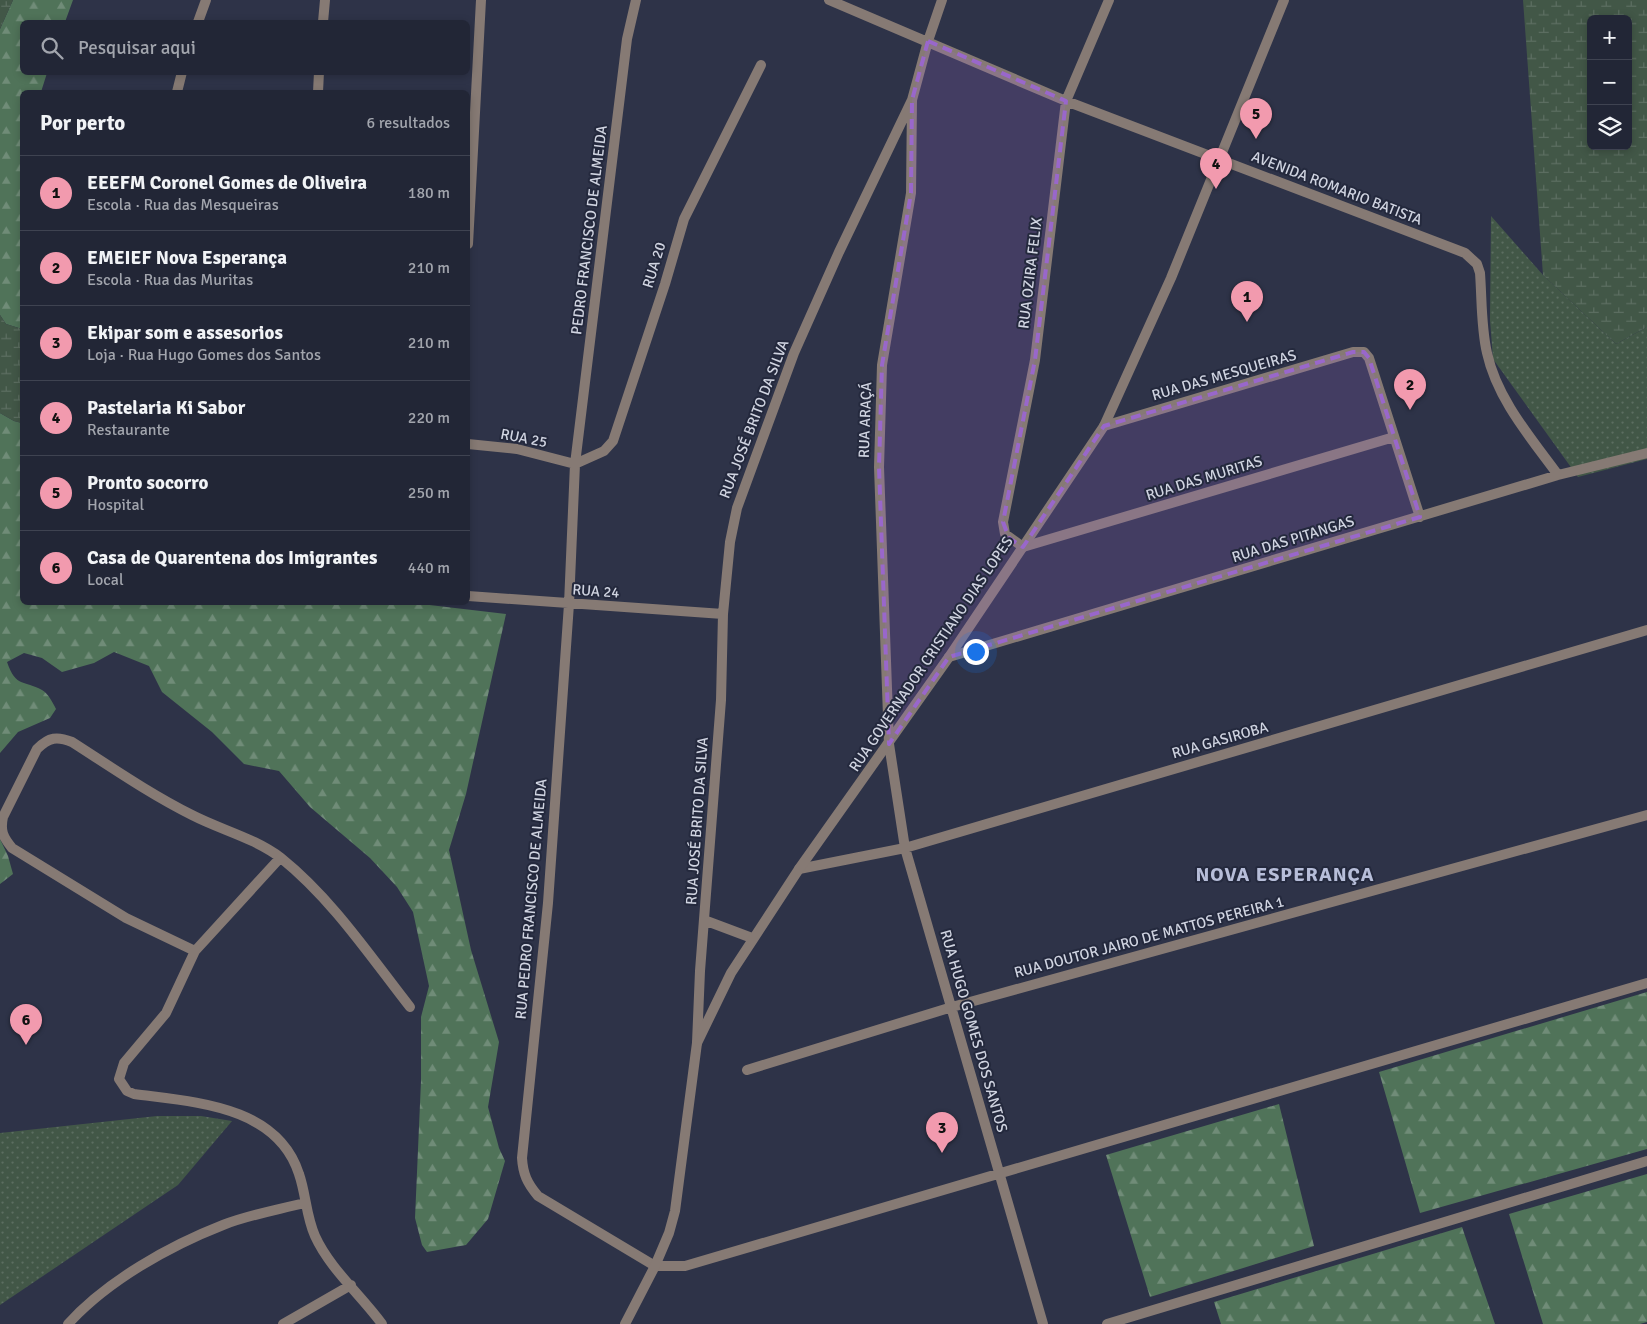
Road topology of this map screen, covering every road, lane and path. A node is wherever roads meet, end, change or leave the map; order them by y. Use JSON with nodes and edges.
{"nodes":[{"id":1,"x":206,"y":0,"type":"edge"},
{"id":2,"x":325,"y":0,"type":"edge"},
{"id":3,"x":481,"y":0,"type":"edge"},
{"id":4,"x":636,"y":0,"type":"edge"},
{"id":5,"x":830,"y":0,"type":"edge"},
{"id":6,"x":942,"y":0,"type":"edge"},
{"id":7,"x":1109,"y":0,"type":"edge"},
{"id":8,"x":1284,"y":0,"type":"edge"},
{"id":9,"x":199,"y":20,"type":"edge"},
{"id":10,"x":323,"y":20,"type":"edge"},
{"id":11,"x":928,"y":41,"type":"junction"},
{"id":12,"x":761,"y":65,"type":"dead end"},
{"id":13,"x":181,"y":75,"type":"edge"},
{"id":14,"x":319,"y":75,"type":"edge"},
{"id":15,"x":178,"y":90,"type":"edge"},
{"id":16,"x":318,"y":90,"type":"edge"},
{"id":17,"x":912,"y":100,"type":"junction"},
{"id":18,"x":1066,"y":101,"type":"junction"},
{"id":19,"x":1220,"y":159,"type":"junction"},
{"id":20,"x":470,"y":206,"type":"edge"},
{"id":21,"x":1104,"y":426,"type":"junction"},
{"id":22,"x":1394,"y":437,"type":"junction"},
{"id":23,"x":470,"y":444,"type":"edge"},
{"id":24,"x":1647,"y":453,"type":"edge"},
{"id":25,"x":575,"y":464,"type":"junction"},
{"id":26,"x":1558,"y":475,"type":"junction"},
{"id":27,"x":1420,"y":517,"type":"junction"},
{"id":28,"x":1023,"y":547,"type":"junction"},
{"id":29,"x":470,"y":596,"type":"edge"},
{"id":30,"x":569,"y":604,"type":"junction"},
{"id":31,"x":723,"y":614,"type":"junction"},
{"id":32,"x":1647,"y":630,"type":"edge"},
{"id":33,"x":949,"y":657,"type":"junction"},
{"id":34,"x":889,"y":744,"type":"junction"},
{"id":35,"x":1647,"y":815,"type":"edge"},
{"id":36,"x":905,"y":848,"type":"junction"},
{"id":37,"x":280,"y":858,"type":"junction"},
{"id":38,"x":799,"y":869,"type":"junction"},
{"id":39,"x":704,"y":920,"type":"junction"},
{"id":40,"x":752,"y":938,"type":"junction"},
{"id":41,"x":195,"y":951,"type":"junction"},
{"id":42,"x":1647,"y":982,"type":"edge"},
{"id":43,"x":410,"y":1007,"type":"dead end"},
{"id":44,"x":952,"y":1007,"type":"junction"},
{"id":45,"x":697,"y":1043,"type":"junction"},
{"id":46,"x":747,"y":1070,"type":"dead end"},
{"id":47,"x":1647,"y":1161,"type":"edge"},
{"id":48,"x":998,"y":1172,"type":"junction"},
{"id":49,"x":304,"y":1203,"type":"junction"},
{"id":50,"x":655,"y":1266,"type":"junction"},
{"id":51,"x":351,"y":1285,"type":"junction"},
{"id":52,"x":68,"y":1324,"type":"edge"},
{"id":53,"x":283,"y":1324,"type":"edge"},
{"id":54,"x":382,"y":1324,"type":"edge"},
{"id":55,"x":625,"y":1324,"type":"edge"},
{"id":56,"x":1043,"y":1324,"type":"edge"},
{"id":57,"x":1107,"y":1324,"type":"edge"}],
"edges":[{"from":1,"to":9,"type":"street"},
{"from":2,"to":10,"type":"street"},
{"from":3,"to":20,"type":"street"},
{"from":4,"to":25,"type":"street","name":"PEDRO FRANCISCO DE ALMEIDA"},
{"from":5,"to":11,"type":"street","name":"AVENIDA ROMARIO BATISTA"},
{"from":6,"to":11,"type":"street","name":"RUA JOSÉ BRITO DA SILVA"},
{"from":7,"to":18,"type":"street","name":"RUA OZIRA FELIX"},
{"from":8,"to":19,"type":"street","name":"RUA GOVERNADOR CRISTIANO DIAS LOPES"},
{"from":11,"to":17,"type":"street","name":"RUA JOSÉ BRITO DA SILVA"},
{"from":11,"to":18,"type":"street","name":"AVENIDA ROMARIO BATISTA"},
{"from":12,"to":25,"type":"street","name":"RUA 20"},
{"from":13,"to":15,"type":"street"},
{"from":14,"to":16,"type":"street"},
{"from":17,"to":31,"type":"street","name":"RUA JOSÉ BRITO DA SILVA"},
{"from":17,"to":34,"type":"street","name":"RUA ARAÇÁ"},
{"from":18,"to":19,"type":"street","name":"AVENIDA ROMARIO BATISTA"},
{"from":18,"to":28,"type":"street","name":"RUA OZIRA FELIX"},
{"from":19,"to":21,"type":"street","name":"RUA GOVERNADOR CRISTIANO DIAS LOPES"},
{"from":19,"to":26,"type":"street","name":"AVENIDA ROMARIO BATISTA"},
{"from":21,"to":22,"type":"street","name":"RUA DAS MESQUEIRAS"},
{"from":21,"to":28,"type":"street","name":"RUA GOVERNADOR CRISTIANO DIAS LOPES"},
{"from":22,"to":27,"type":"street"},
{"from":22,"to":28,"type":"street","name":"RUA DAS MURITAS"},
{"from":23,"to":25,"type":"street","name":"RUA 25"},
{"from":24,"to":26,"type":"street","name":"RUA DAS PITANGAS"},
{"from":25,"to":30,"type":"street","name":"RUA PEDRO FRANCISCO DE ALMEIDA"},
{"from":26,"to":27,"type":"street","name":"RUA DAS PITANGAS"},
{"from":27,"to":33,"type":"street","name":"RUA DAS PITANGAS"},
{"from":28,"to":33,"type":"street","name":"RUA GOVERNADOR CRISTIANO DIAS LOPES"},
{"from":29,"to":30,"type":"street","name":"RUA 24"},
{"from":30,"to":31,"type":"street","name":"RUA 24"},
{"from":30,"to":50,"type":"street","name":"RUA PEDRO FRANCISCO DE ALMEIDA"},
{"from":31,"to":39,"type":"street","name":"RUA JOSÉ BRITO DA SILVA"},
{"from":32,"to":36,"type":"street","name":"RUA GASIROBA"},
{"from":33,"to":34,"type":"street","name":"RUA GOVERNADOR CRISTIANO DIAS LOPES"},
{"from":34,"to":36,"type":"street","name":"RUA HUGO GOMES DOS SANTOS"},
{"from":34,"to":38,"type":"street","name":"RUA GOVERNADOR CRISTIANO DIAS LOPES"},
{"from":35,"to":44,"type":"street","name":"RUA DOUTOR JAIRO DE MATTOS PEREIRA 1"},
{"from":36,"to":38,"type":"street","name":"RUA GASIROBA"},
{"from":36,"to":44,"type":"street","name":"RUA HUGO GOMES DOS SANTOS"},
{"from":37,"to":41,"type":"street"},
{"from":37,"to":41,"type":"street"},
{"from":37,"to":43,"type":"street"},
{"from":38,"to":40,"type":"street","name":"RUA GOVERNADOR CRISTIANO DIAS LOPES"},
{"from":39,"to":40,"type":"street"},
{"from":39,"to":45,"type":"street","name":"RUA JOSÉ BRITO DA SILVA"},
{"from":40,"to":45,"type":"street","name":"RUA GOVERNADOR CRISTIANO DIAS LOPES"},
{"from":41,"to":49,"type":"street"},
{"from":42,"to":48,"type":"street"},
{"from":44,"to":46,"type":"street","name":"RUA DOUTOR JAIRO DE MATTOS PEREIRA 1"},
{"from":44,"to":48,"type":"street","name":"RUA HUGO GOMES DOS SANTOS"},
{"from":45,"to":50,"type":"street","name":"RUA GOVERNADOR CRISTIANO DIAS LOPES"},
{"from":47,"to":57,"type":"street"},
{"from":48,"to":50,"type":"street"},
{"from":48,"to":56,"type":"street","name":"RUA HUGO GOMES DOS SANTOS"},
{"from":49,"to":51,"type":"street"},
{"from":49,"to":52,"type":"street"},
{"from":50,"to":55,"type":"street","name":"RUA GOVERNADOR CRISTIANO DIAS LOPES"},
{"from":51,"to":53,"type":"street"},
{"from":51,"to":54,"type":"street"}]}
